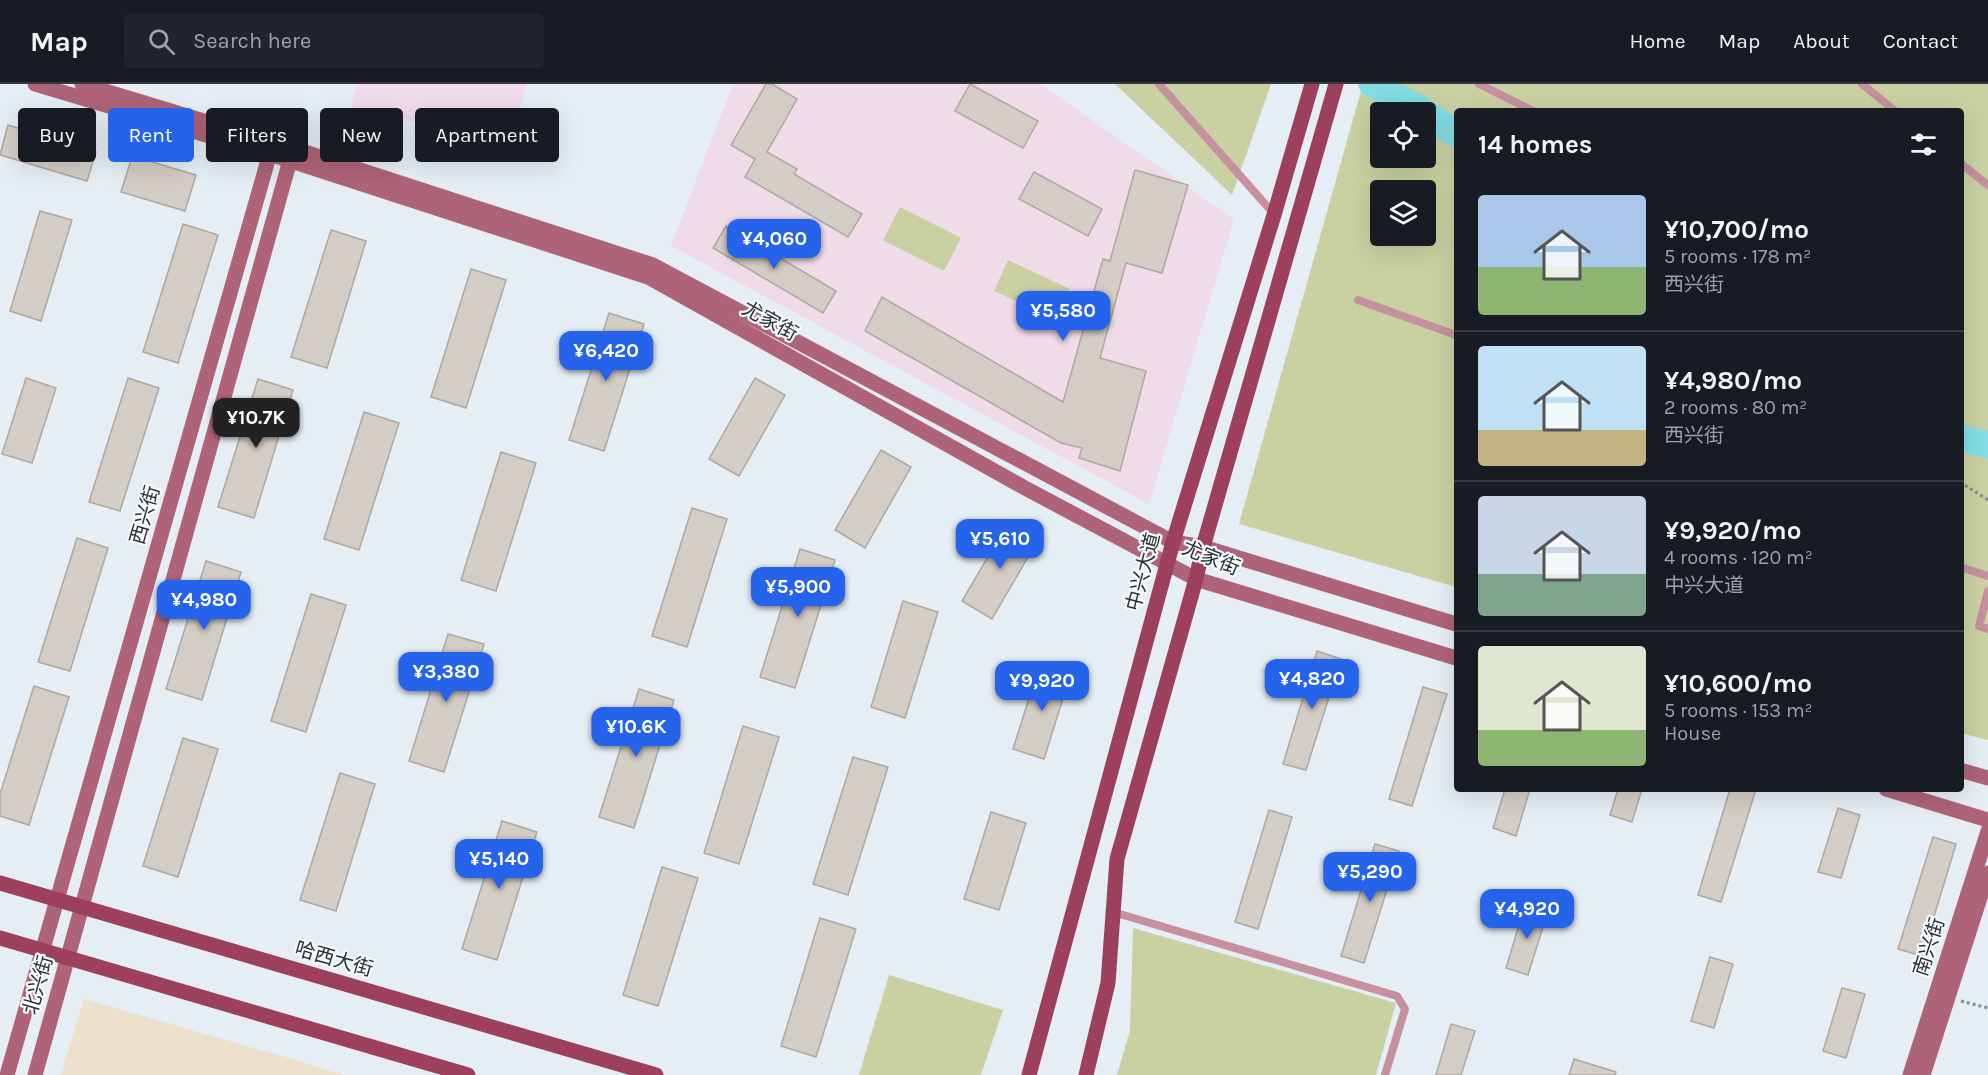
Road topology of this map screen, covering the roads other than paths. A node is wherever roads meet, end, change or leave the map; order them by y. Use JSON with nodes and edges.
{"nodes":[{"id":1,"x":35,"y":84,"type":"edge"},
{"id":2,"x":82,"y":84,"type":"edge"},
{"id":3,"x":1159,"y":84,"type":"edge"},
{"id":4,"x":1336,"y":84,"type":"edge"},
{"id":5,"x":1479,"y":84,"type":"edge"},
{"id":6,"x":1862,"y":84,"type":"edge"},
{"id":7,"x":1311,"y":90,"type":"edge"},
{"id":8,"x":1527,"y":108,"type":"edge"},
{"id":9,"x":1892,"y":108,"type":"edge"},
{"id":10,"x":206,"y":126,"type":"edge"},
{"id":11,"x":206,"y":130,"type":"edge"},
{"id":12,"x":308,"y":159,"type":"edge"},
{"id":13,"x":308,"y":160,"type":"edge"},
{"id":14,"x":268,"y":162,"type":"edge"},
{"id":15,"x":289,"y":162,"type":"edge"},
{"id":16,"x":1964,"y":166,"type":"edge"},
{"id":17,"x":1988,"y":185,"type":"edge"},
{"id":18,"x":1275,"y":215,"type":"junction"},
{"id":19,"x":1358,"y":300,"type":"dead end"},
{"id":20,"x":1454,"y":334,"type":"edge"},
{"id":21,"x":1173,"y":542,"type":"junction"},
{"id":22,"x":1203,"y":547,"type":"junction"},
{"id":23,"x":1167,"y":564,"type":"junction"},
{"id":24,"x":1964,"y":568,"type":"edge"},
{"id":25,"x":1988,"y":576,"type":"edge"},
{"id":26,"x":1196,"y":579,"type":"junction"},
{"id":27,"x":1988,"y":591,"type":"edge"},
{"id":28,"x":1454,"y":623,"type":"edge"},
{"id":29,"x":1988,"y":629,"type":"edge"},
{"id":30,"x":1454,"y":657,"type":"edge"},
{"id":31,"x":1964,"y":771,"type":"edge"},
{"id":32,"x":1988,"y":778,"type":"edge"},
{"id":33,"x":1896,"y":792,"type":"edge"},
{"id":34,"x":1988,"y":820,"type":"edge"},
{"id":35,"x":1988,"y":831,"type":"edge"},
{"id":36,"x":1988,"y":873,"type":"edge"},
{"id":37,"x":0,"y":883,"type":"edge"},
{"id":38,"x":57,"y":900,"type":"junction"},
{"id":39,"x":81,"y":907,"type":"junction"},
{"id":40,"x":1113,"y":912,"type":"junction"},
{"id":41,"x":0,"y":938,"type":"edge"},
{"id":42,"x":43,"y":951,"type":"junction"},
{"id":43,"x":68,"y":957,"type":"junction"},
{"id":44,"x":8,"y":1075,"type":"edge"},
{"id":45,"x":35,"y":1075,"type":"edge"},
{"id":46,"x":468,"y":1075,"type":"edge"},
{"id":47,"x":656,"y":1075,"type":"edge"},
{"id":48,"x":1029,"y":1075,"type":"edge"},
{"id":49,"x":1086,"y":1075,"type":"edge"},
{"id":50,"x":1385,"y":1075,"type":"edge"},
{"id":51,"x":1910,"y":1075,"type":"edge"},
{"id":52,"x":1923,"y":1075,"type":"edge"}],
"edges":[{"from":1,"to":11,"type":"main road","name":"尤家街"},
{"from":2,"to":10,"type":"main road","name":"尤家街"},
{"from":3,"to":18,"type":"lane"},
{"from":4,"to":22,"type":"main road"},
{"from":5,"to":8,"type":"lane"},
{"from":6,"to":9,"type":"lane"},
{"from":7,"to":18,"type":"main road","name":"中兴大道"},
{"from":12,"to":21,"type":"main road","name":"尤家街"},
{"from":13,"to":23,"type":"main road","name":"尤家街"},
{"from":14,"to":38,"type":"main road","name":"西兴街"},
{"from":15,"to":39,"type":"main road"},
{"from":16,"to":17,"type":"lane"},
{"from":18,"to":21,"type":"main road","name":"中兴大道"},
{"from":19,"to":20,"type":"lane"},
{"from":21,"to":22,"type":"main road","name":"尤家街"},
{"from":21,"to":23,"type":"main road","name":"中兴大道"},
{"from":22,"to":26,"type":"main road"},
{"from":22,"to":28,"type":"main road","name":"尤家街"},
{"from":23,"to":26,"type":"main road","name":"尤家街"},
{"from":23,"to":48,"type":"main road","name":"中兴大道"},
{"from":24,"to":25,"type":"lane"},
{"from":26,"to":30,"type":"main road","name":"尤家街"},
{"from":26,"to":40,"type":"main road"},
{"from":27,"to":29,"type":"lane"},
{"from":31,"to":32,"type":"main road"},
{"from":33,"to":34,"type":"main road"},
{"from":35,"to":51,"type":"main road","name":"南兴街"},
{"from":36,"to":52,"type":"main road","name":"南兴街"},
{"from":37,"to":38,"type":"main road","name":"哈西大街"},
{"from":38,"to":39,"type":"main road","name":"哈西大街"},
{"from":38,"to":42,"type":"main road","name":"北兴街"},
{"from":39,"to":43,"type":"main road","name":"北兴街"},
{"from":39,"to":47,"type":"main road","name":"哈西大街"},
{"from":40,"to":49,"type":"main road"},
{"from":40,"to":50,"type":"lane"},
{"from":41,"to":42,"type":"main road"},
{"from":42,"to":43,"type":"main road"},
{"from":42,"to":44,"type":"main road","name":"北兴街"},
{"from":43,"to":45,"type":"main road","name":"北兴街"},
{"from":43,"to":46,"type":"main road"}]}
